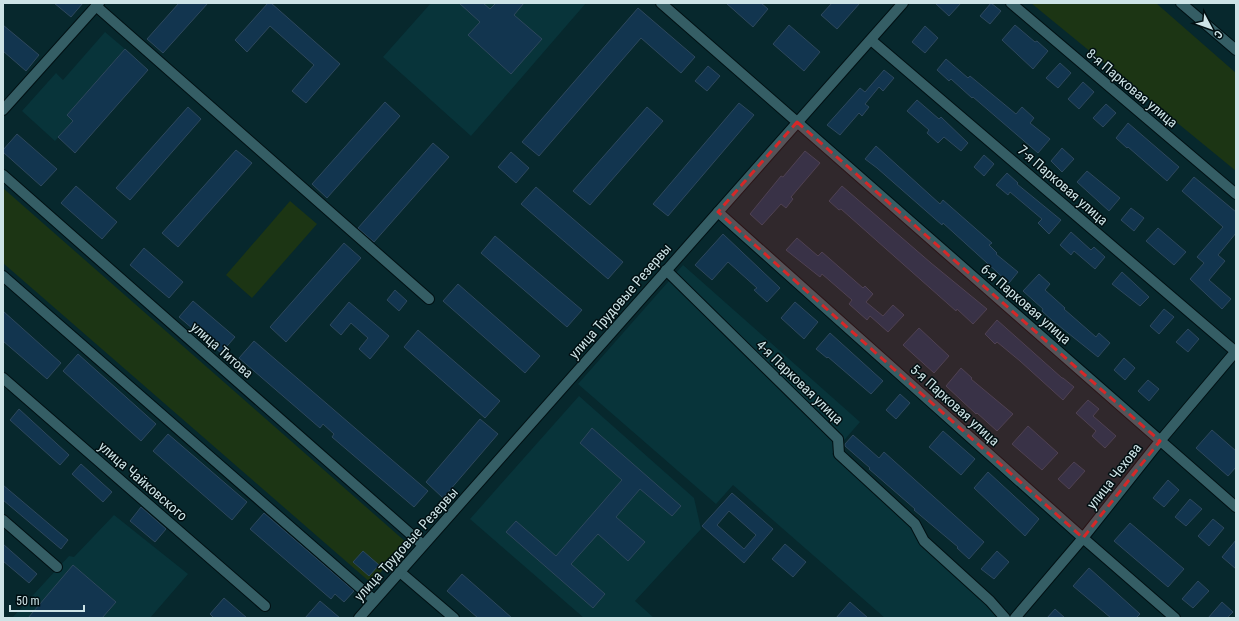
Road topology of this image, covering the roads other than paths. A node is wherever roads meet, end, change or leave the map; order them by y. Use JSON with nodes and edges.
{"nodes":[{"id":1,"x":661,"y":3,"type":"edge"},
{"id":2,"x":903,"y":3,"type":"edge"},
{"id":3,"x":1011,"y":3,"type":"edge"},
{"id":4,"x":1181,"y":3,"type":"edge"},
{"id":5,"x":98,"y":5,"type":"edge"},
{"id":6,"x":872,"y":40,"type":"junction"},
{"id":7,"x":1236,"y":50,"type":"edge"},
{"id":8,"x":3,"y":110,"type":"edge"},
{"id":9,"x":797,"y":122,"type":"junction"},
{"id":10,"x":3,"y":176,"type":"edge"},
{"id":11,"x":1236,"y":194,"type":"edge"},
{"id":12,"x":718,"y":212,"type":"junction"},
{"id":13,"x":666,"y":270,"type":"junction"},
{"id":14,"x":3,"y":276,"type":"edge"},
{"id":15,"x":429,"y":299,"type":"dead end"},
{"id":16,"x":1236,"y":351,"type":"edge"},
{"id":17,"x":3,"y":378,"type":"edge"},
{"id":18,"x":1160,"y":441,"type":"junction"},
{"id":19,"x":1236,"y":507,"type":"edge"},
{"id":20,"x":3,"y":520,"type":"edge"},
{"id":21,"x":1083,"y":538,"type":"junction"},
{"id":22,"x":423,"y":545,"type":"junction"},
{"id":23,"x":57,"y":567,"type":"dead end"},
{"id":24,"x":400,"y":572,"type":"junction"},
{"id":25,"x":374,"y":600,"type":"junction"},
{"id":26,"x":265,"y":606,"type":"dead end"},
{"id":27,"x":359,"y":618,"type":"edge"},
{"id":28,"x":454,"y":618,"type":"edge"},
{"id":29,"x":1005,"y":618,"type":"edge"},
{"id":30,"x":1014,"y":618,"type":"edge"},
{"id":31,"x":1175,"y":618,"type":"edge"}],
"edges":[{"from":1,"to":9,"type":"street","name":"6-я Парковая улица"},
{"from":2,"to":6,"type":"street","name":"улица Трудовые Резервы"},
{"from":3,"to":11,"type":"street","name":"8-я Парковая улица"},
{"from":4,"to":7,"type":"street"},
{"from":5,"to":8,"type":"street"},
{"from":5,"to":15,"type":"street"},
{"from":6,"to":9,"type":"street","name":"улица Трудовые Резервы"},
{"from":6,"to":16,"type":"street","name":"7-я Парковая улица"},
{"from":9,"to":12,"type":"street","name":"улица Трудовые Резервы"},
{"from":9,"to":18,"type":"street","name":"6-я Парковая улица"},
{"from":10,"to":22,"type":"street","name":"улица Титова"},
{"from":12,"to":13,"type":"street","name":"улица Трудовые Резервы"},
{"from":12,"to":21,"type":"street","name":"5-я Парковая улица"},
{"from":13,"to":22,"type":"street","name":"улица Трудовые Резервы"},
{"from":13,"to":29,"type":"street","name":"4-я Парковая улица"},
{"from":14,"to":25,"type":"street"},
{"from":16,"to":18,"type":"street","name":"улица Чехова"},
{"from":17,"to":26,"type":"street","name":"улица Чайковского"},
{"from":18,"to":19,"type":"street","name":"6-я Парковая улица"},
{"from":18,"to":21,"type":"street","name":"улица Чехова"},
{"from":20,"to":23,"type":"street"},
{"from":21,"to":30,"type":"street","name":"улица Чехова"},
{"from":21,"to":31,"type":"street","name":"5-я Парковая улица"},
{"from":22,"to":24,"type":"street","name":"улица Трудовые Резервы"},
{"from":24,"to":25,"type":"street","name":"улица Трудовые Резервы"},
{"from":24,"to":28,"type":"street"},
{"from":25,"to":27,"type":"street","name":"улица Трудовые Резервы"}]}
